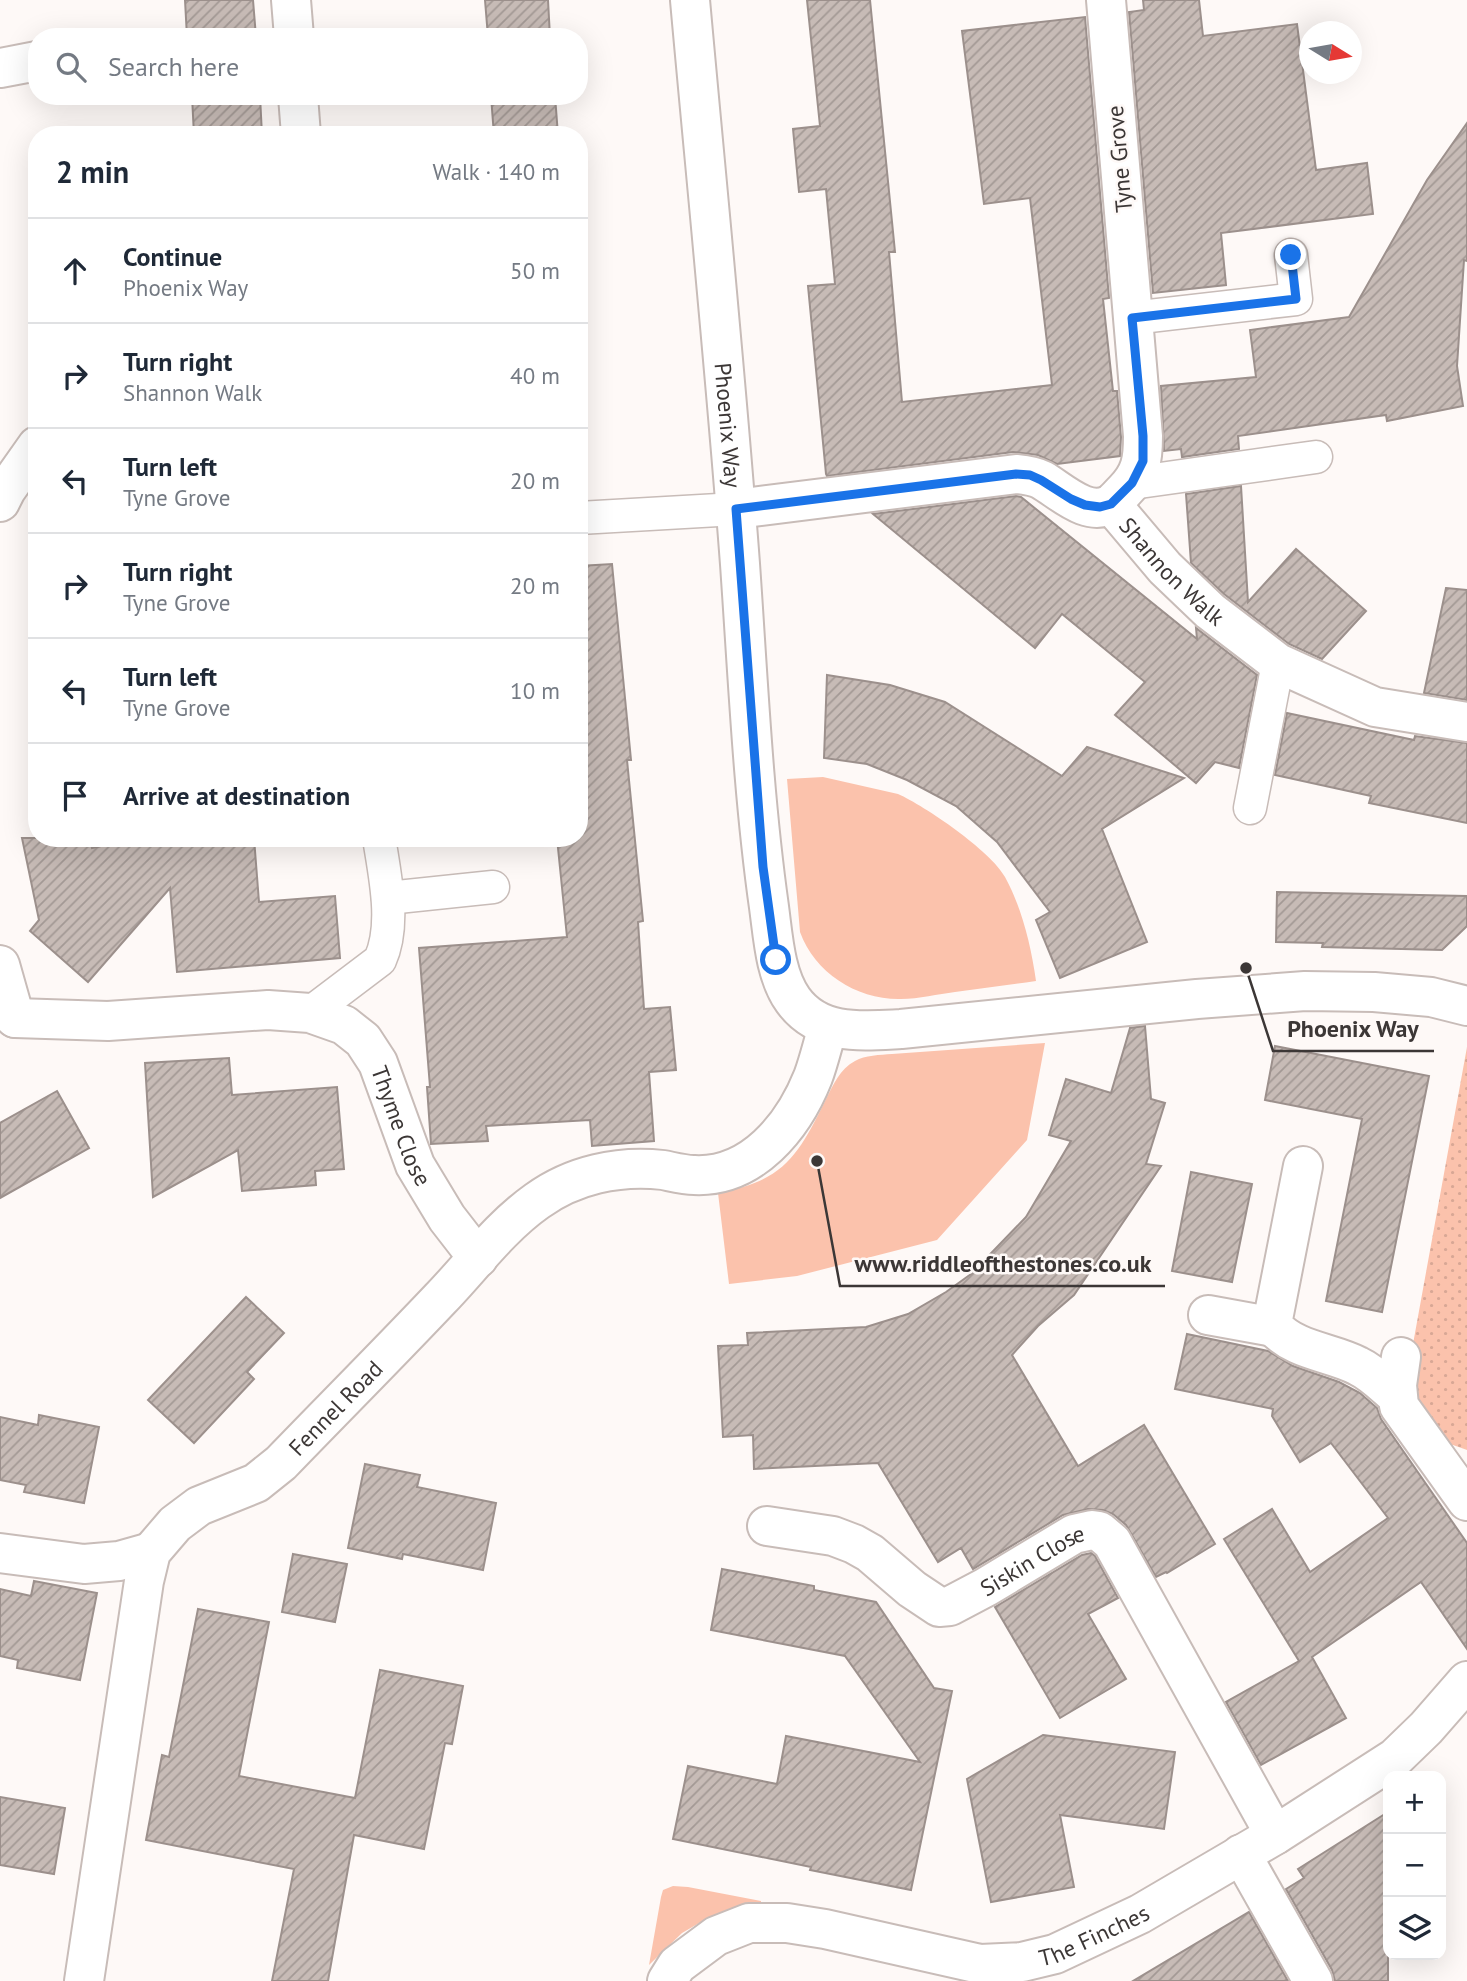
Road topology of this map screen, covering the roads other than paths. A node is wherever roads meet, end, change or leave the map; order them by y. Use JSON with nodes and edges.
{"nodes":[{"id":1,"x":291,"y":0,"type":"edge"},
{"id":2,"x":690,"y":0,"type":"edge"},
{"id":3,"x":1106,"y":0,"type":"edge"},
{"id":4,"x":293,"y":28,"type":"edge"},
{"id":5,"x":28,"y":63,"type":"edge"},
{"id":6,"x":0,"y":68,"type":"edge"},
{"id":7,"x":299,"y":105,"type":"edge"},
{"id":8,"x":300,"y":126,"type":"edge"},
{"id":9,"x":1291,"y":255,"type":"dead end"},
{"id":10,"x":1132,"y":318,"type":"junction"},
{"id":11,"x":1316,"y":457,"type":"dead end"},
{"id":12,"x":28,"y":458,"type":"edge"},
{"id":13,"x":2,"y":492,"type":"edge"},
{"id":14,"x":1121,"y":494,"type":"junction"},
{"id":15,"x":736,"y":509,"type":"junction"},
{"id":16,"x":588,"y":517,"type":"edge"},
{"id":17,"x":1278,"y":663,"type":"junction"},
{"id":18,"x":1467,"y":722,"type":"edge"},
{"id":19,"x":1250,"y":808,"type":"dead end"},
{"id":20,"x":380,"y":847,"type":"edge"},
{"id":21,"x":493,"y":887,"type":"dead end"},
{"id":22,"x":388,"y":898,"type":"junction"},
{"id":23,"x":0,"y":965,"type":"edge"},
{"id":24,"x":1467,"y":1006,"type":"edge"},
{"id":25,"x":310,"y":1013,"type":"junction"},
{"id":26,"x":7,"y":1025,"type":"edge"},
{"id":27,"x":828,"y":1027,"type":"junction"},
{"id":28,"x":1303,"y":1166,"type":"dead end"},
{"id":29,"x":478,"y":1258,"type":"junction"},
{"id":30,"x":1208,"y":1314,"type":"dead end"},
{"id":31,"x":1274,"y":1327,"type":"junction"},
{"id":32,"x":1401,"y":1357,"type":"dead end"},
{"id":33,"x":1397,"y":1396,"type":"junction"},
{"id":34,"x":1467,"y":1501,"type":"edge"},
{"id":35,"x":767,"y":1526,"type":"dead end"},
{"id":36,"x":151,"y":1552,"type":"junction"},
{"id":37,"x":0,"y":1553,"type":"edge"},
{"id":38,"x":1467,"y":1681,"type":"edge"},
{"id":39,"x":1275,"y":1835,"type":"junction"},
{"id":40,"x":1241,"y":1854,"type":"junction"},
{"id":41,"x":84,"y":1981,"type":"edge"},
{"id":42,"x":667,"y":1981,"type":"edge"},
{"id":43,"x":1313,"y":1981,"type":"edge"}],
"edges":[{"from":1,"to":4,"type":"street"},
{"from":2,"to":15,"type":"street","name":"Phoenix Way"},
{"from":3,"to":10,"type":"street","name":"Tyne Grove"},
{"from":5,"to":6,"type":"street"},
{"from":7,"to":8,"type":"street"},
{"from":9,"to":10,"type":"lane"},
{"from":10,"to":14,"type":"street","name":"Tyne Grove"},
{"from":11,"to":14,"type":"lane"},
{"from":12,"to":13,"type":"street"},
{"from":14,"to":15,"type":"street","name":"Shannon Walk"},
{"from":14,"to":17,"type":"street","name":"Shannon Walk"},
{"from":15,"to":16,"type":"lane"},
{"from":15,"to":27,"type":"street","name":"Phoenix Way"},
{"from":17,"to":18,"type":"street","name":"Shannon Walk"},
{"from":17,"to":19,"type":"lane"},
{"from":20,"to":22,"type":"lane"},
{"from":21,"to":22,"type":"lane"},
{"from":22,"to":25,"type":"lane"},
{"from":23,"to":26,"type":"street"},
{"from":24,"to":27,"type":"street","name":"Phoenix Way"},
{"from":25,"to":26,"type":"street","name":"Thyme Close"},
{"from":25,"to":29,"type":"street","name":"Thyme Close"},
{"from":27,"to":29,"type":"street","name":"Fennel Road"},
{"from":28,"to":31,"type":"street"},
{"from":29,"to":36,"type":"street","name":"Fennel Road"},
{"from":30,"to":31,"type":"street"},
{"from":31,"to":33,"type":"street"},
{"from":32,"to":33,"type":"street"},
{"from":33,"to":34,"type":"street"},
{"from":35,"to":39,"type":"street","name":"Siskin Close"},
{"from":36,"to":37,"type":"street"},
{"from":36,"to":41,"type":"street","name":"Fennel Road"},
{"from":38,"to":39,"type":"street","name":"The Finches"},
{"from":39,"to":40,"type":"street","name":"The Finches"},
{"from":40,"to":42,"type":"street","name":"The Finches"},
{"from":40,"to":43,"type":"street"}]}
